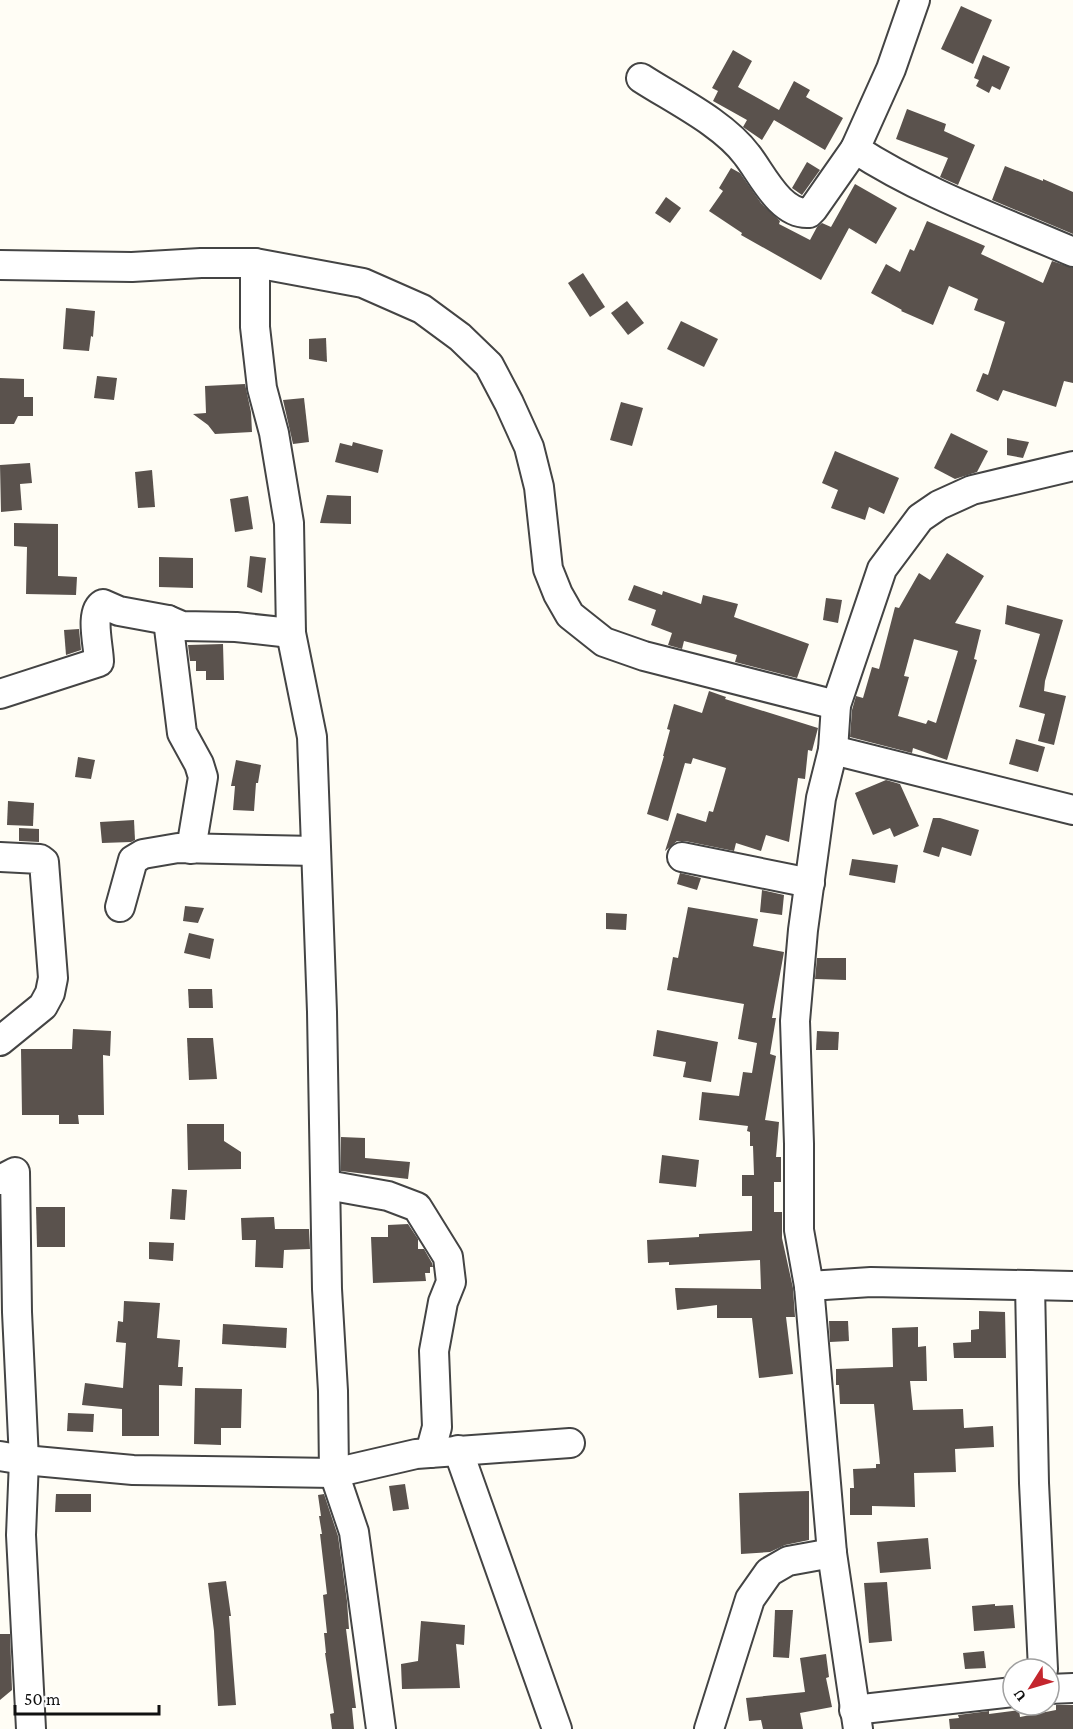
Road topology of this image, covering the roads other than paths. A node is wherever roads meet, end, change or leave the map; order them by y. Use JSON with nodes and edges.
{"nodes":[{"id":1,"x":915,"y":0,"type":"edge"},
{"id":2,"x":641,"y":78,"type":"dead end"},
{"id":3,"x":855,"y":149,"type":"junction"},
{"id":4,"x":1073,"y":252,"type":"edge"},
{"id":5,"x":255,"y":263,"type":"junction"},
{"id":6,"x":0,"y":265,"type":"edge"},
{"id":7,"x":1073,"y":466,"type":"edge"},
{"id":8,"x":168,"y":620,"type":"junction"},
{"id":9,"x":291,"y":633,"type":"junction"},
{"id":10,"x":0,"y":694,"type":"edge"},
{"id":11,"x":836,"y":705,"type":"junction"},
{"id":12,"x":832,"y":750,"type":"junction"},
{"id":13,"x":1073,"y":810,"type":"edge"},
{"id":14,"x":191,"y":849,"type":"junction"},
{"id":15,"x":316,"y":851,"type":"junction"},
{"id":16,"x":0,"y":857,"type":"edge"},
{"id":17,"x":682,"y":857,"type":"dead end"},
{"id":18,"x":810,"y":883,"type":"junction"},
{"id":19,"x":120,"y":907,"type":"dead end"},
{"id":20,"x":0,"y":1041,"type":"edge"},
{"id":21,"x":0,"y":1180,"type":"edge"},
{"id":22,"x":327,"y":1185,"type":"junction"},
{"id":23,"x":1030,"y":1285,"type":"junction"},
{"id":24,"x":809,"y":1286,"type":"junction"},
{"id":25,"x":1073,"y":1286,"type":"edge"},
{"id":26,"x":570,"y":1443,"type":"dead end"},
{"id":27,"x":458,"y":1450,"type":"junction"},
{"id":28,"x":430,"y":1453,"type":"junction"},
{"id":29,"x":12,"y":1458,"type":"edge"},
{"id":30,"x":334,"y":1473,"type":"junction"},
{"id":31,"x":832,"y":1553,"type":"junction"},
{"id":32,"x":1042,"y":1657,"type":"edge"},
{"id":33,"x":1001,"y":1694,"type":"edge"},
{"id":34,"x":856,"y":1720,"type":"edge"},
{"id":35,"x":31,"y":1729,"type":"edge"},
{"id":36,"x":381,"y":1729,"type":"edge"},
{"id":37,"x":557,"y":1729,"type":"edge"},
{"id":38,"x":709,"y":1729,"type":"edge"}],
"edges":[{"from":1,"to":3,"type":"street"},
{"from":2,"to":3,"type":"street"},
{"from":3,"to":4,"type":"street"},
{"from":5,"to":6,"type":"street"},
{"from":5,"to":9,"type":"street"},
{"from":5,"to":11,"type":"street"},
{"from":7,"to":11,"type":"street"},
{"from":8,"to":9,"type":"street"},
{"from":8,"to":10,"type":"street"},
{"from":8,"to":14,"type":"street"},
{"from":9,"to":15,"type":"street"},
{"from":11,"to":12,"type":"street"},
{"from":12,"to":13,"type":"street"},
{"from":12,"to":18,"type":"street"},
{"from":14,"to":15,"type":"street"},
{"from":14,"to":19,"type":"street"},
{"from":15,"to":22,"type":"street"},
{"from":16,"to":20,"type":"street"},
{"from":17,"to":18,"type":"street"},
{"from":18,"to":24,"type":"street"},
{"from":21,"to":29,"type":"street"},
{"from":22,"to":28,"type":"street"},
{"from":22,"to":30,"type":"street"},
{"from":23,"to":24,"type":"street"},
{"from":23,"to":25,"type":"street"},
{"from":23,"to":32,"type":"street"},
{"from":24,"to":31,"type":"street"},
{"from":26,"to":27,"type":"street"},
{"from":27,"to":28,"type":"street"},
{"from":27,"to":37,"type":"street"},
{"from":28,"to":30,"type":"street"},
{"from":29,"to":30,"type":"street"},
{"from":29,"to":35,"type":"street"},
{"from":30,"to":36,"type":"street"},
{"from":31,"to":34,"type":"street"},
{"from":31,"to":38,"type":"street"},
{"from":33,"to":34,"type":"street"}]}
